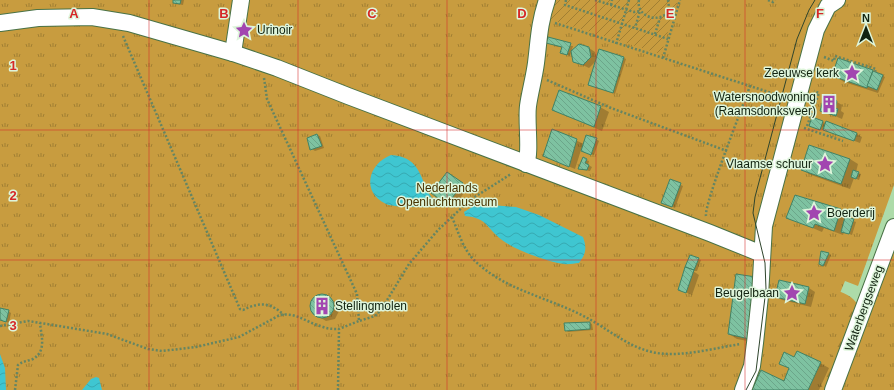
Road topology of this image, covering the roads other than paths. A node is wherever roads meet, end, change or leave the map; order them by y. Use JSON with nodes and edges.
{"nodes":[{"id":1,"x":241,"y":0,"type":"edge"},
{"id":2,"x":547,"y":0,"type":"edge"},
{"id":3,"x":837,"y":0,"type":"edge"},
{"id":4,"x":0,"y":23,"type":"edge"},
{"id":5,"x":233,"y":53,"type":"junction"},
{"id":6,"x":526,"y":164,"type":"junction"},
{"id":7,"x":894,"y":227,"type":"edge"},
{"id":8,"x":762,"y":254,"type":"junction"},
{"id":9,"x":743,"y":390,"type":"edge"},
{"id":10,"x":833,"y":390,"type":"edge"}],
"edges":[{"from":1,"to":5,"type":"street"},
{"from":2,"to":6,"type":"street"},
{"from":3,"to":8,"type":"street"},
{"from":4,"to":5,"type":"street"},
{"from":5,"to":6,"type":"street"},
{"from":6,"to":8,"type":"street"},
{"from":7,"to":10,"type":"street","name":"Waterbergseweg"},
{"from":8,"to":9,"type":"street"}]}
